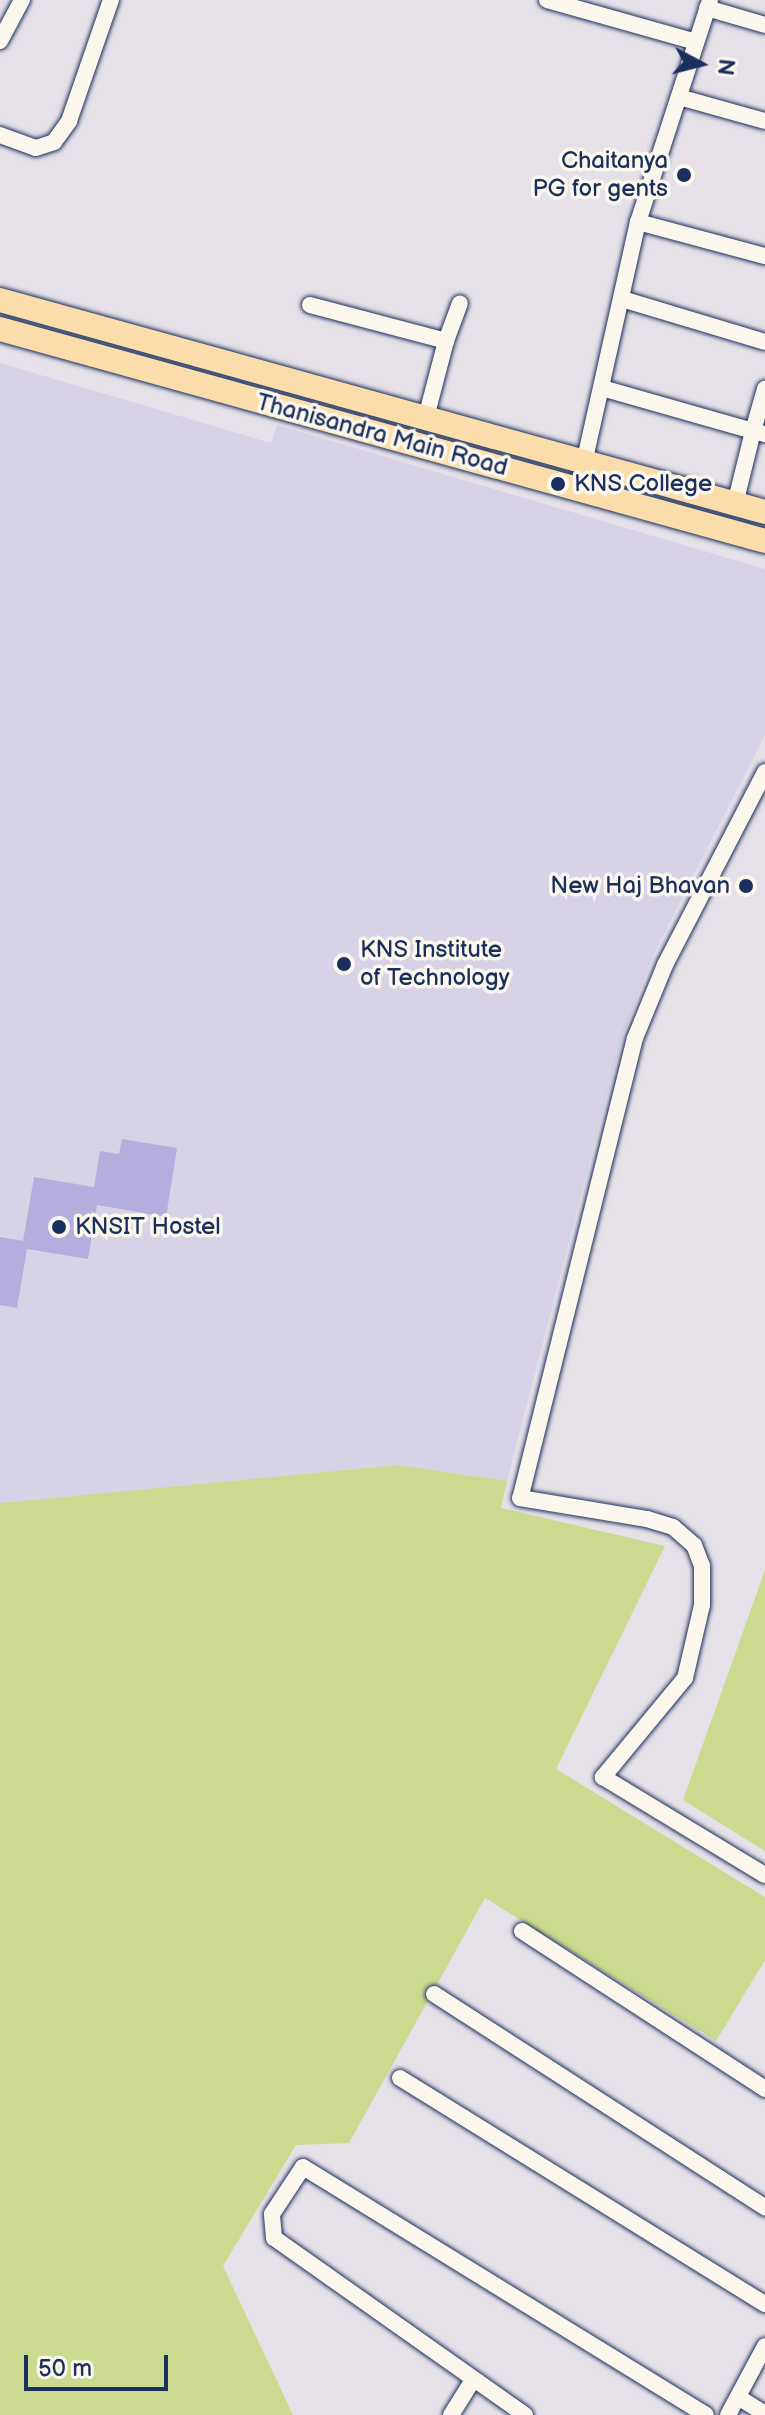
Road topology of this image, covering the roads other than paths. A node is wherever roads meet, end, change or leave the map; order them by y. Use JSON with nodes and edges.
{"nodes":[{"id":1,"x":22,"y":0,"type":"edge"},
{"id":2,"x":111,"y":0,"type":"edge"},
{"id":3,"x":547,"y":0,"type":"edge"},
{"id":4,"x":708,"y":4,"type":"edge"},
{"id":5,"x":765,"y":25,"type":"edge"},
{"id":6,"x":0,"y":41,"type":"edge"},
{"id":7,"x":696,"y":42,"type":"junction"},
{"id":8,"x":679,"y":97,"type":"junction"},
{"id":9,"x":765,"y":121,"type":"edge"},
{"id":10,"x":0,"y":135,"type":"edge"},
{"id":11,"x":638,"y":222,"type":"junction"},
{"id":12,"x":765,"y":256,"type":"edge"},
{"id":13,"x":622,"y":299,"type":"junction"},
{"id":14,"x":0,"y":300,"type":"edge"},
{"id":15,"x":460,"y":303,"type":"dead end"},
{"id":16,"x":310,"y":305,"type":"dead end"},
{"id":17,"x":0,"y":329,"type":"edge"},
{"id":18,"x":446,"y":341,"type":"junction"},
{"id":19,"x":765,"y":342,"type":"edge"},
{"id":20,"x":602,"y":388,"type":"junction"},
{"id":21,"x":765,"y":389,"type":"edge"},
{"id":22,"x":426,"y":417,"type":"junction"},
{"id":23,"x":759,"y":432,"type":"edge"},
{"id":24,"x":586,"y":462,"type":"junction"},
{"id":25,"x":578,"y":490,"type":"junction"},
{"id":26,"x":735,"y":504,"type":"junction"},
{"id":27,"x":765,"y":512,"type":"edge"},
{"id":28,"x":765,"y":541,"type":"edge"},
{"id":29,"x":765,"y":772,"type":"edge"},
{"id":30,"x":765,"y":1875,"type":"edge"},
{"id":31,"x":522,"y":1931,"type":"dead end"},
{"id":32,"x":434,"y":1994,"type":"dead end"},
{"id":33,"x":400,"y":2078,"type":"dead end"},
{"id":34,"x":765,"y":2089,"type":"edge"},
{"id":35,"x":765,"y":2207,"type":"edge"},
{"id":36,"x":765,"y":2304,"type":"edge"},
{"id":37,"x":765,"y":2346,"type":"edge"},
{"id":38,"x":472,"y":2382,"type":"junction"},
{"id":39,"x":738,"y":2397,"type":"junction"},
{"id":40,"x":765,"y":2414,"type":"edge"},
{"id":41,"x":451,"y":2415,"type":"edge"},
{"id":42,"x":525,"y":2415,"type":"edge"},
{"id":43,"x":706,"y":2415,"type":"edge"},
{"id":44,"x":728,"y":2415,"type":"edge"}],
"edges":[{"from":1,"to":6,"type":"street"},
{"from":2,"to":10,"type":"street"},
{"from":3,"to":7,"type":"street"},
{"from":4,"to":5,"type":"street"},
{"from":4,"to":7,"type":"street"},
{"from":7,"to":8,"type":"street"},
{"from":8,"to":9,"type":"street"},
{"from":8,"to":11,"type":"street"},
{"from":11,"to":12,"type":"street"},
{"from":11,"to":13,"type":"street"},
{"from":13,"to":19,"type":"street"},
{"from":13,"to":20,"type":"street"},
{"from":14,"to":22,"type":"main road","name":"Thanisandra Main Road"},
{"from":15,"to":18,"type":"street"},
{"from":16,"to":18,"type":"street"},
{"from":17,"to":25,"type":"main road","name":"Thanisandra Main Road"},
{"from":18,"to":22,"type":"street"},
{"from":20,"to":23,"type":"street"},
{"from":20,"to":24,"type":"street"},
{"from":21,"to":23,"type":"street"},
{"from":22,"to":24,"type":"main road","name":"Thanisandra Main Road"},
{"from":23,"to":26,"type":"street"},
{"from":24,"to":25,"type":"street"},
{"from":24,"to":26,"type":"main road","name":"Thanisandra Main Road"},
{"from":25,"to":28,"type":"main road","name":"Thanisandra Main Road"},
{"from":26,"to":27,"type":"main road","name":"Thanisandra Main Road"},
{"from":29,"to":30,"type":"street"},
{"from":31,"to":34,"type":"street"},
{"from":32,"to":35,"type":"street"},
{"from":33,"to":36,"type":"street"},
{"from":37,"to":39,"type":"street"},
{"from":38,"to":41,"type":"street"},
{"from":38,"to":42,"type":"street"},
{"from":38,"to":43,"type":"street"},
{"from":39,"to":40,"type":"street"},
{"from":39,"to":44,"type":"street"}]}
